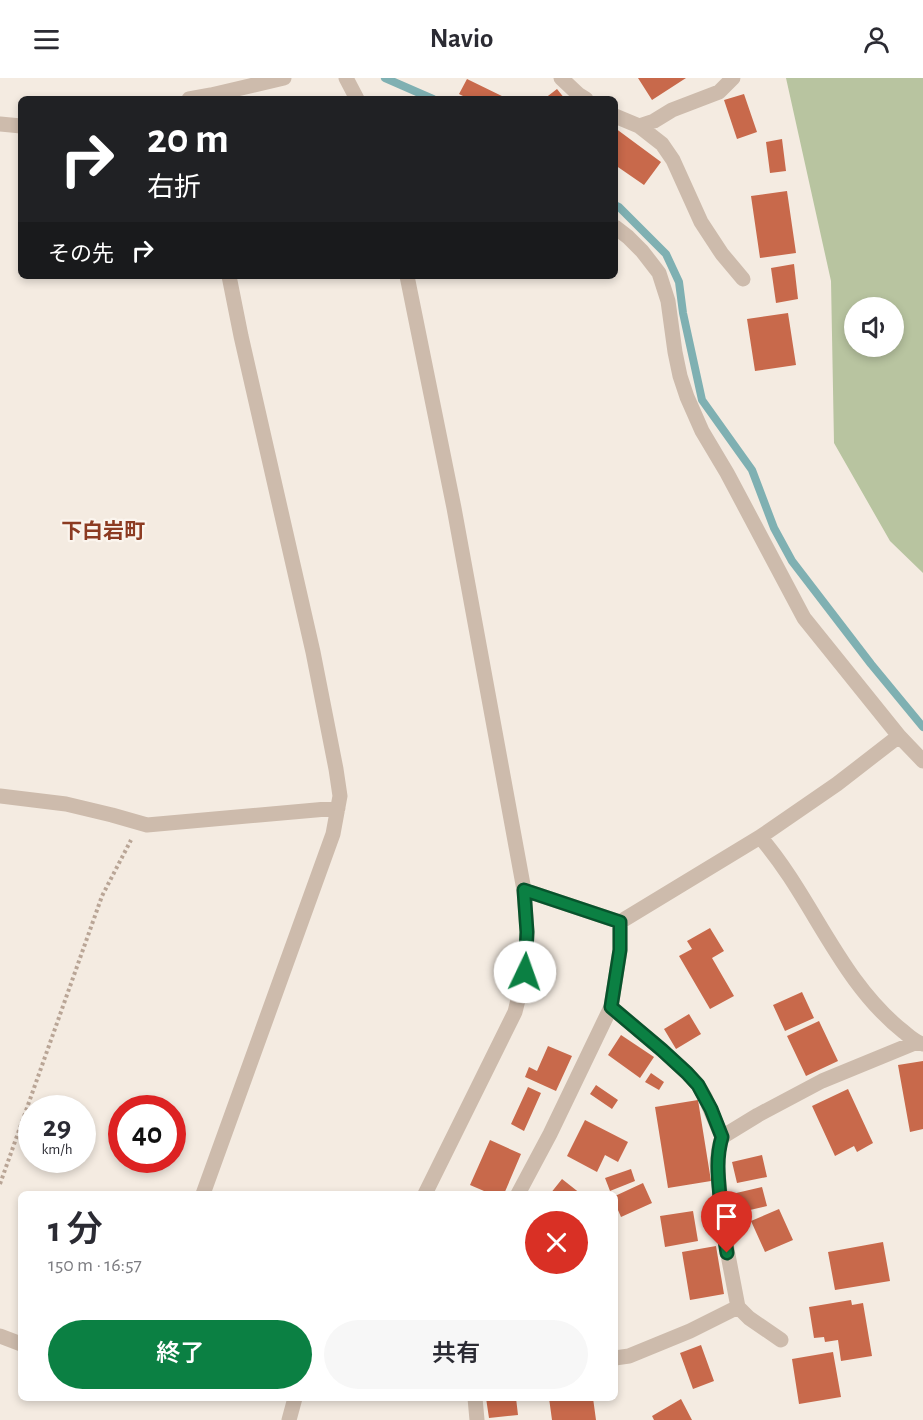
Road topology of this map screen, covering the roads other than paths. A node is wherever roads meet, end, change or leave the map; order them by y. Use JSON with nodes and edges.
{"nodes":[{"id":1,"x":284,"y":78,"type":"edge"},
{"id":2,"x":346,"y":78,"type":"edge"},
{"id":3,"x":561,"y":78,"type":"edge"},
{"id":4,"x":732,"y":78,"type":"edge"},
{"id":5,"x":206,"y":96,"type":"edge"},
{"id":6,"x":355,"y":96,"type":"edge"},
{"id":7,"x":581,"y":96,"type":"edge"},
{"id":8,"x":618,"y":117,"type":"edge"},
{"id":9,"x":0,"y":124,"type":"edge"},
{"id":10,"x":18,"y":126,"type":"edge"},
{"id":11,"x":639,"y":126,"type":"junction"},
{"id":12,"x":618,"y":229,"type":"edge"},
{"id":13,"x":230,"y":279,"type":"edge"},
{"id":14,"x":408,"y":279,"type":"edge"},
{"id":15,"x":743,"y":279,"type":"dead end"},
{"id":16,"x":899,"y":736,"type":"junction"},
{"id":17,"x":923,"y":761,"type":"edge"},
{"id":18,"x":0,"y":796,"type":"edge"},
{"id":19,"x":338,"y":808,"type":"junction"},
{"id":20,"x":760,"y":837,"type":"junction"},
{"id":21,"x":524,"y":890,"type":"junction"},
{"id":22,"x":620,"y":922,"type":"junction"},
{"id":23,"x":611,"y":1007,"type":"junction"},
{"id":24,"x":920,"y":1043,"type":"edge"},
{"id":25,"x":722,"y":1137,"type":"junction"},
{"id":26,"x":204,"y":1191,"type":"edge"},
{"id":27,"x":426,"y":1191,"type":"edge"},
{"id":28,"x":520,"y":1191,"type":"edge"},
{"id":29,"x":738,"y":1307,"type":"junction"},
{"id":30,"x":0,"y":1335,"type":"edge"},
{"id":31,"x":781,"y":1340,"type":"dead end"},
{"id":32,"x":18,"y":1343,"type":"edge"},
{"id":33,"x":618,"y":1358,"type":"edge"},
{"id":34,"x":294,"y":1401,"type":"edge"},
{"id":35,"x":475,"y":1401,"type":"edge"},
{"id":36,"x":289,"y":1420,"type":"edge"},
{"id":37,"x":477,"y":1420,"type":"edge"}],
"edges":[{"from":1,"to":5,"type":"street"},
{"from":2,"to":6,"type":"street"},
{"from":3,"to":7,"type":"street"},
{"from":4,"to":11,"type":"street"},
{"from":8,"to":11,"type":"street"},
{"from":9,"to":10,"type":"street"},
{"from":11,"to":15,"type":"street"},
{"from":12,"to":16,"type":"street"},
{"from":13,"to":19,"type":"street"},
{"from":14,"to":21,"type":"street"},
{"from":16,"to":17,"type":"street"},
{"from":16,"to":20,"type":"street"},
{"from":18,"to":19,"type":"street"},
{"from":19,"to":26,"type":"street"},
{"from":20,"to":22,"type":"street"},
{"from":20,"to":24,"type":"street"},
{"from":21,"to":22,"type":"street"},
{"from":21,"to":27,"type":"street"},
{"from":22,"to":23,"type":"street"},
{"from":23,"to":25,"type":"street"},
{"from":23,"to":28,"type":"street"},
{"from":24,"to":25,"type":"street"},
{"from":25,"to":29,"type":"street"},
{"from":29,"to":31,"type":"street"},
{"from":29,"to":33,"type":"street"},
{"from":30,"to":32,"type":"street"},
{"from":34,"to":36,"type":"street"},
{"from":35,"to":37,"type":"street"}]}
